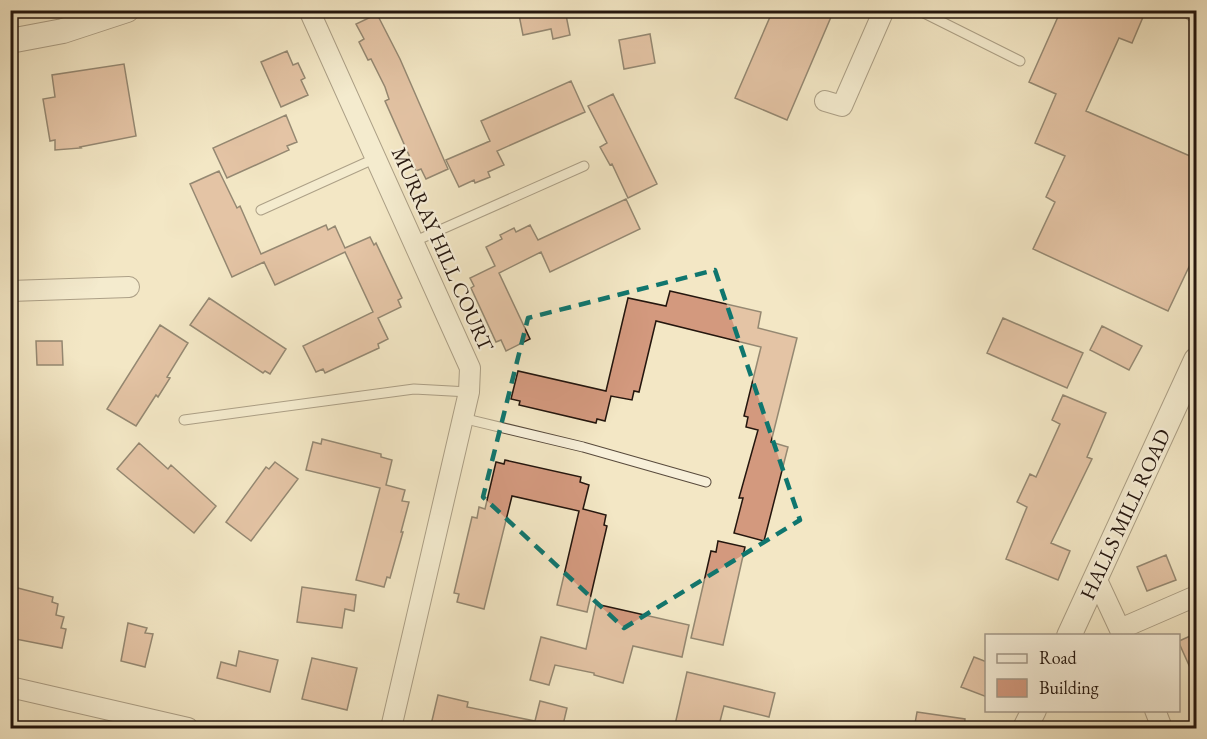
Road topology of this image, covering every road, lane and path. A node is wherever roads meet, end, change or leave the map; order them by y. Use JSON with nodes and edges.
{"nodes":[{"id":1,"x":127,"y":10,"type":"edge"},
{"id":2,"x":309,"y":10,"type":"edge"},
{"id":3,"x":884,"y":10,"type":"edge"},
{"id":4,"x":918,"y":10,"type":"edge"},
{"id":5,"x":1184,"y":10,"type":"edge"},
{"id":6,"x":1197,"y":20,"type":"edge"},
{"id":7,"x":10,"y":41,"type":"edge"},
{"id":8,"x":1020,"y":61,"type":"dead end"},
{"id":9,"x":825,"y":101,"type":"dead end"},
{"id":10,"x":376,"y":158,"type":"junction"},
{"id":11,"x":584,"y":166,"type":"dead end"},
{"id":12,"x":261,"y":210,"type":"dead end"},
{"id":13,"x":413,"y":242,"type":"junction"},
{"id":14,"x":129,"y":287,"type":"dead end"},
{"id":15,"x":10,"y":291,"type":"edge"},
{"id":16,"x":1197,"y":360,"type":"edge"},
{"id":17,"x":469,"y":392,"type":"junction"},
{"id":18,"x":462,"y":418,"type":"junction"},
{"id":19,"x":184,"y":420,"type":"dead end"},
{"id":20,"x":706,"y":482,"type":"dead end"},
{"id":21,"x":1096,"y":578,"type":"junction"},
{"id":22,"x":1197,"y":596,"type":"edge"},
{"id":23,"x":1121,"y":632,"type":"edge"},
{"id":24,"x":1070,"y":634,"type":"edge"},
{"id":25,"x":10,"y":687,"type":"edge"},
{"id":26,"x":1034,"y":712,"type":"edge"},
{"id":27,"x":1155,"y":712,"type":"edge"},
{"id":28,"x":188,"y":729,"type":"edge"},
{"id":29,"x":391,"y":729,"type":"edge"},
{"id":30,"x":1025,"y":729,"type":"edge"},
{"id":31,"x":1162,"y":729,"type":"edge"}],
"edges":[{"from":1,"to":7,"type":"street"},
{"from":2,"to":10,"type":"street","name":"MURRAY HILL COURT"},
{"from":3,"to":9,"type":"street"},
{"from":4,"to":8,"type":"lane"},
{"from":5,"to":6,"type":"lane"},
{"from":10,"to":12,"type":"lane"},
{"from":10,"to":13,"type":"street","name":"MURRAY HILL COURT"},
{"from":11,"to":13,"type":"lane"},
{"from":13,"to":17,"type":"street","name":"MURRAY HILL COURT"},
{"from":14,"to":15,"type":"street"},
{"from":16,"to":21,"type":"street","name":"HALLS MILL ROAD"},
{"from":17,"to":18,"type":"street","name":"MURRAY HILL COURT"},
{"from":17,"to":19,"type":"lane"},
{"from":18,"to":20,"type":"lane"},
{"from":18,"to":29,"type":"street","name":"MURRAY HILL COURT"},
{"from":21,"to":23,"type":"street"},
{"from":21,"to":24,"type":"street","name":"HALLS MILL ROAD"},
{"from":22,"to":23,"type":"street"},
{"from":25,"to":28,"type":"street"},
{"from":26,"to":30,"type":"street"},
{"from":27,"to":31,"type":"street"}]}
